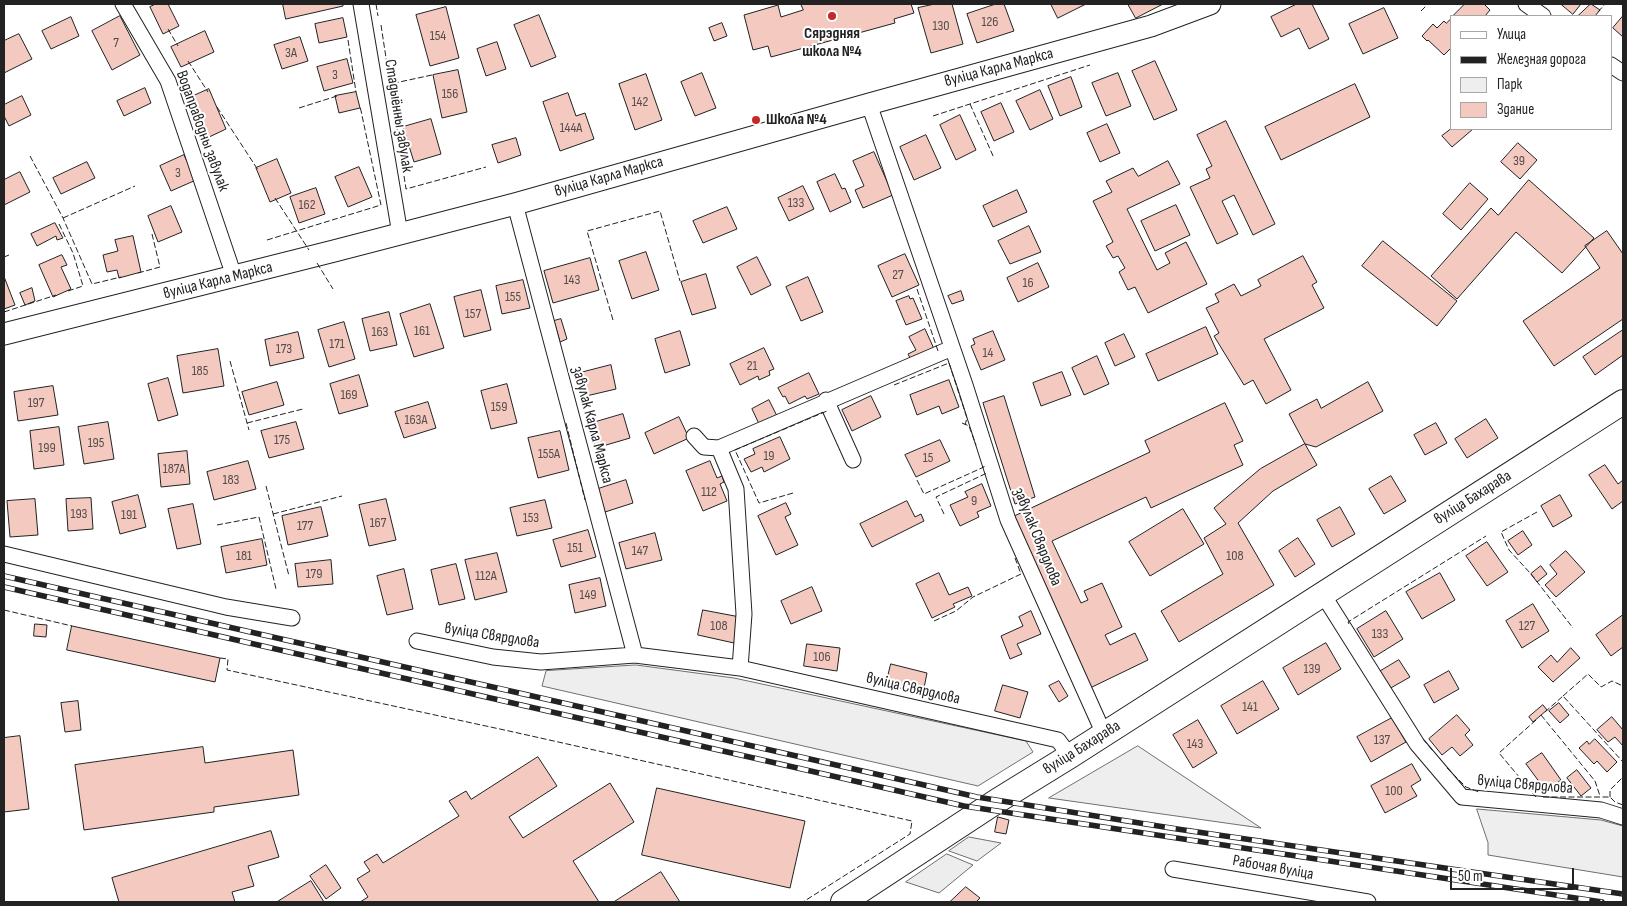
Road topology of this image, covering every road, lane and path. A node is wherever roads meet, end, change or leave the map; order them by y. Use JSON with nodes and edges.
{"nodes":[{"id":1,"x":123,"y":4,"type":"edge"},
{"id":2,"x":361,"y":4,"type":"edge"},
{"id":3,"x":1210,"y":4,"type":"edge"},
{"id":4,"x":1526,"y":4,"type":"edge"},
{"id":5,"x":1542,"y":15,"type":"edge"},
{"id":6,"x":1612,"y":66,"type":"edge"},
{"id":7,"x":1623,"y":73,"type":"edge"},
{"id":8,"x":869,"y":104,"type":"junction"},
{"id":9,"x":515,"y":204,"type":"junction"},
{"id":10,"x":400,"y":234,"type":"junction"},
{"id":11,"x":234,"y":276,"type":"junction"},
{"id":12,"x":4,"y":334,"type":"edge"},
{"id":13,"x":952,"y":348,"type":"junction"},
{"id":14,"x":826,"y":400,"type":"junction"},
{"id":15,"x":1623,"y":402,"type":"edge"},
{"id":16,"x":694,"y":436,"type":"dead end"},
{"id":17,"x":718,"y":448,"type":"junction"},
{"id":18,"x":853,"y":460,"type":"dead end"},
{"id":19,"x":4,"y":554,"type":"edge"},
{"id":20,"x":1322,"y":594,"type":"junction"},
{"id":21,"x":292,"y":618,"type":"dead end"},
{"id":22,"x":417,"y":641,"type":"dead end"},
{"id":23,"x":635,"y":655,"type":"junction"},
{"id":24,"x":740,"y":668,"type":"junction"},
{"id":25,"x":1104,"y":734,"type":"junction"},
{"id":26,"x":1070,"y":756,"type":"junction"},
{"id":27,"x":1623,"y":817,"type":"edge"},
{"id":28,"x":1173,"y":869,"type":"dead end"},
{"id":29,"x":843,"y":902,"type":"edge"},
{"id":30,"x":1368,"y":902,"type":"edge"}],
"edges":[{"from":1,"to":11,"type":"street","name":"Водаправодны завулак"},
{"from":2,"to":10,"type":"street","name":"Стадыённы завулак"},
{"from":3,"to":8,"type":"main road","name":"вуліца Карла Маркса"},
{"from":4,"to":5,"type":"street"},
{"from":6,"to":7,"type":"street"},
{"from":8,"to":9,"type":"main road","name":"вуліца Карла Маркса"},
{"from":8,"to":13,"type":"street","name":"завулак Свярдлова"},
{"from":9,"to":10,"type":"main road","name":"вуліца Карла Маркса"},
{"from":9,"to":23,"type":"street","name":"завулак Карла Маркса"},
{"from":10,"to":11,"type":"main road","name":"вуліца Карла Маркса"},
{"from":11,"to":12,"type":"main road","name":"вуліца Карла Маркса"},
{"from":13,"to":14,"type":"street"},
{"from":13,"to":25,"type":"street","name":"завулак Свярдлова"},
{"from":14,"to":17,"type":"street"},
{"from":14,"to":18,"type":"street"},
{"from":15,"to":20,"type":"main road","name":"вуліца Бахарава"},
{"from":16,"to":17,"type":"street"},
{"from":17,"to":24,"type":"street"},
{"from":19,"to":21,"type":"street"},
{"from":20,"to":25,"type":"main road","name":"вуліца Бахарава"},
{"from":20,"to":27,"type":"street","name":"вуліца Свярдлова"},
{"from":22,"to":23,"type":"street","name":"вуліца Свярдлова"},
{"from":23,"to":24,"type":"street","name":"вуліца Свярдлова"},
{"from":24,"to":26,"type":"street","name":"вуліца Свярдлова"},
{"from":25,"to":26,"type":"main road","name":"вуліца Бахарава"},
{"from":26,"to":29,"type":"main road","name":"вуліца Бахарава"},
{"from":28,"to":30,"type":"street","name":"Рабочая вуліца"}]}
